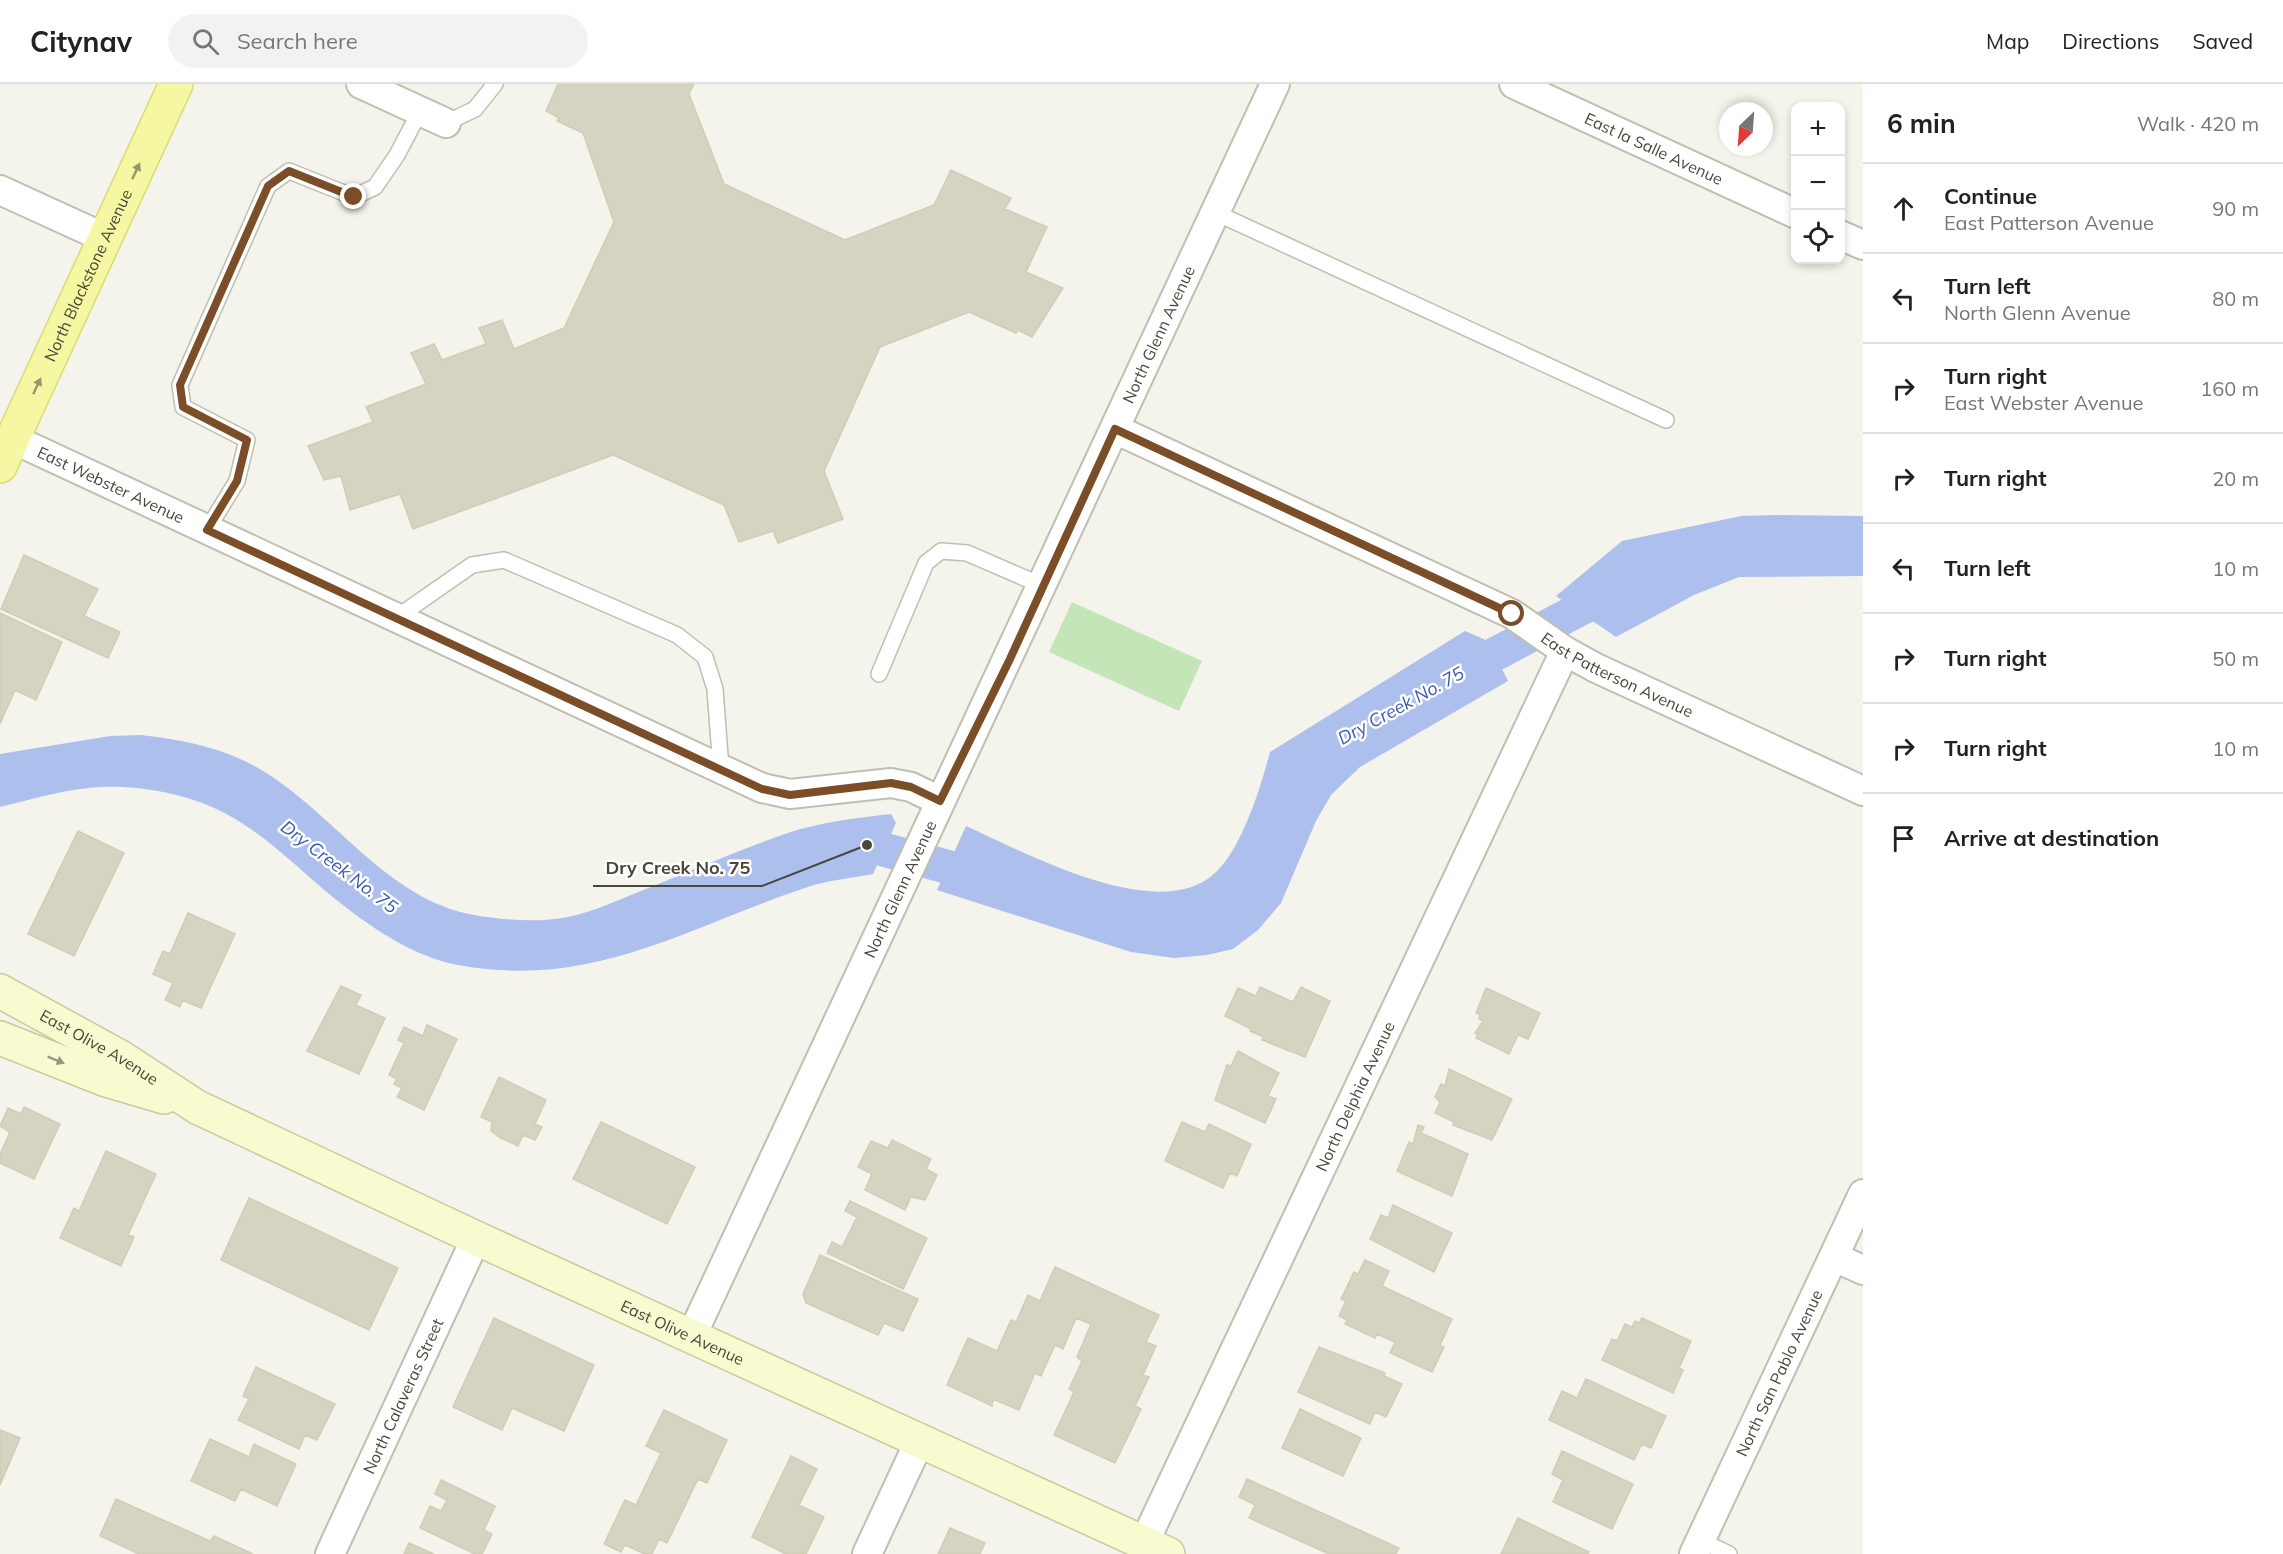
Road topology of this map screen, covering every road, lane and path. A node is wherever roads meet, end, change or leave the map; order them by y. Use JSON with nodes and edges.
{"nodes":[{"id":1,"x":176,"y":84,"type":"edge"},
{"id":2,"x":361,"y":84,"type":"edge"},
{"id":3,"x":495,"y":84,"type":"edge"},
{"id":4,"x":1275,"y":84,"type":"edge"},
{"id":5,"x":1514,"y":84,"type":"edge"},
{"id":6,"x":420,"y":111,"type":"junction"},
{"id":7,"x":446,"y":123,"type":"joint"},
{"id":8,"x":0,"y":190,"type":"edge"},
{"id":9,"x":1214,"y":212,"type":"junction"},
{"id":10,"x":1791,"y":212,"type":"edge"},
{"id":11,"x":1845,"y":237,"type":"edge"},
{"id":12,"x":105,"y":238,"type":"junction"},
{"id":13,"x":1863,"y":245,"type":"edge"},
{"id":14,"x":1666,"y":420,"type":"dead end"},
{"id":15,"x":1115,"y":429,"type":"junction"},
{"id":16,"x":6,"y":453,"type":"edge"},
{"id":17,"x":207,"y":530,"type":"junction"},
{"id":18,"x":1043,"y":586,"type":"junction"},
{"id":19,"x":396,"y":618,"type":"junction"},
{"id":20,"x":1562,"y":649,"type":"junction"},
{"id":21,"x":879,"y":674,"type":"dead end"},
{"id":22,"x":721,"y":769,"type":"junction"},
{"id":23,"x":1863,"y":791,"type":"edge"},
{"id":24,"x":940,"y":801,"type":"junction"},
{"id":25,"x":0,"y":991,"type":"edge"},
{"id":26,"x":0,"y":1038,"type":"edge"},
{"id":27,"x":197,"y":1107,"type":"junction"},
{"id":28,"x":1863,"y":1194,"type":"edge"},
{"id":29,"x":476,"y":1238,"type":"junction"},
{"id":30,"x":1834,"y":1257,"type":"junction"},
{"id":31,"x":1863,"y":1270,"type":"edge"},
{"id":32,"x":692,"y":1335,"type":"junction"},
{"id":33,"x":920,"y":1440,"type":"junction"},
{"id":34,"x":1697,"y":1547,"type":"edge"},
{"id":35,"x":1156,"y":1549,"type":"edge"},
{"id":36,"x":330,"y":1554,"type":"edge"},
{"id":37,"x":867,"y":1554,"type":"edge"},
{"id":38,"x":1729,"y":1554,"type":"edge"}],
"edges":[{"from":12,"to":1,"type":"main road","name":"North Blackstone Avenue","one_way":true},
{"from":2,"to":6,"type":"street"},
{"from":3,"to":7,"type":"lane"},
{"from":4,"to":9,"type":"street","name":"North Glenn Avenue"},
{"from":5,"to":10,"type":"street","name":"East la Salle Avenue"},
{"from":6,"to":7,"type":"street"},
{"from":6,"to":17,"type":"lane"},
{"from":8,"to":12,"type":"street"},
{"from":9,"to":14,"type":"lane"},
{"from":9,"to":15,"type":"street","name":"North Glenn Avenue"},
{"from":11,"to":13,"type":"street"},
{"from":16,"to":12,"type":"main road","name":"North Blackstone Avenue","one_way":true},
{"from":15,"to":18,"type":"street","name":"North Glenn Avenue"},
{"from":15,"to":20,"type":"street","name":"East Patterson Avenue"},
{"from":16,"to":17,"type":"street","name":"East Webster Avenue"},
{"from":17,"to":19,"type":"street","name":"East Webster Avenue"},
{"from":18,"to":21,"type":"lane"},
{"from":18,"to":24,"type":"street","name":"North Glenn Avenue"},
{"from":19,"to":22,"type":"street","name":"East Webster Avenue"},
{"from":19,"to":22,"type":"lane"},
{"from":20,"to":23,"type":"street","name":"East Patterson Avenue"},
{"from":20,"to":35,"type":"street","name":"North Delphia Avenue"},
{"from":22,"to":24,"type":"street","name":"East Webster Avenue"},
{"from":24,"to":32,"type":"street","name":"North Glenn Avenue"},
{"from":25,"to":27,"type":"main road","name":"East Olive Avenue"},
{"from":26,"to":27,"type":"main road","name":"East Olive Avenue","one_way":true},
{"from":27,"to":29,"type":"main road","name":"East Olive Avenue"},
{"from":28,"to":30,"type":"street","name":"North San Pablo Avenue"},
{"from":29,"to":32,"type":"main road","name":"East Olive Avenue"},
{"from":29,"to":36,"type":"street","name":"North Calaveras Street"},
{"from":30,"to":31,"type":"street"},
{"from":30,"to":34,"type":"street","name":"North San Pablo Avenue"},
{"from":32,"to":33,"type":"main road","name":"East Olive Avenue"},
{"from":33,"to":35,"type":"main road","name":"East Olive Avenue"},
{"from":33,"to":37,"type":"street"},
{"from":34,"to":38,"type":"lane"}]}
